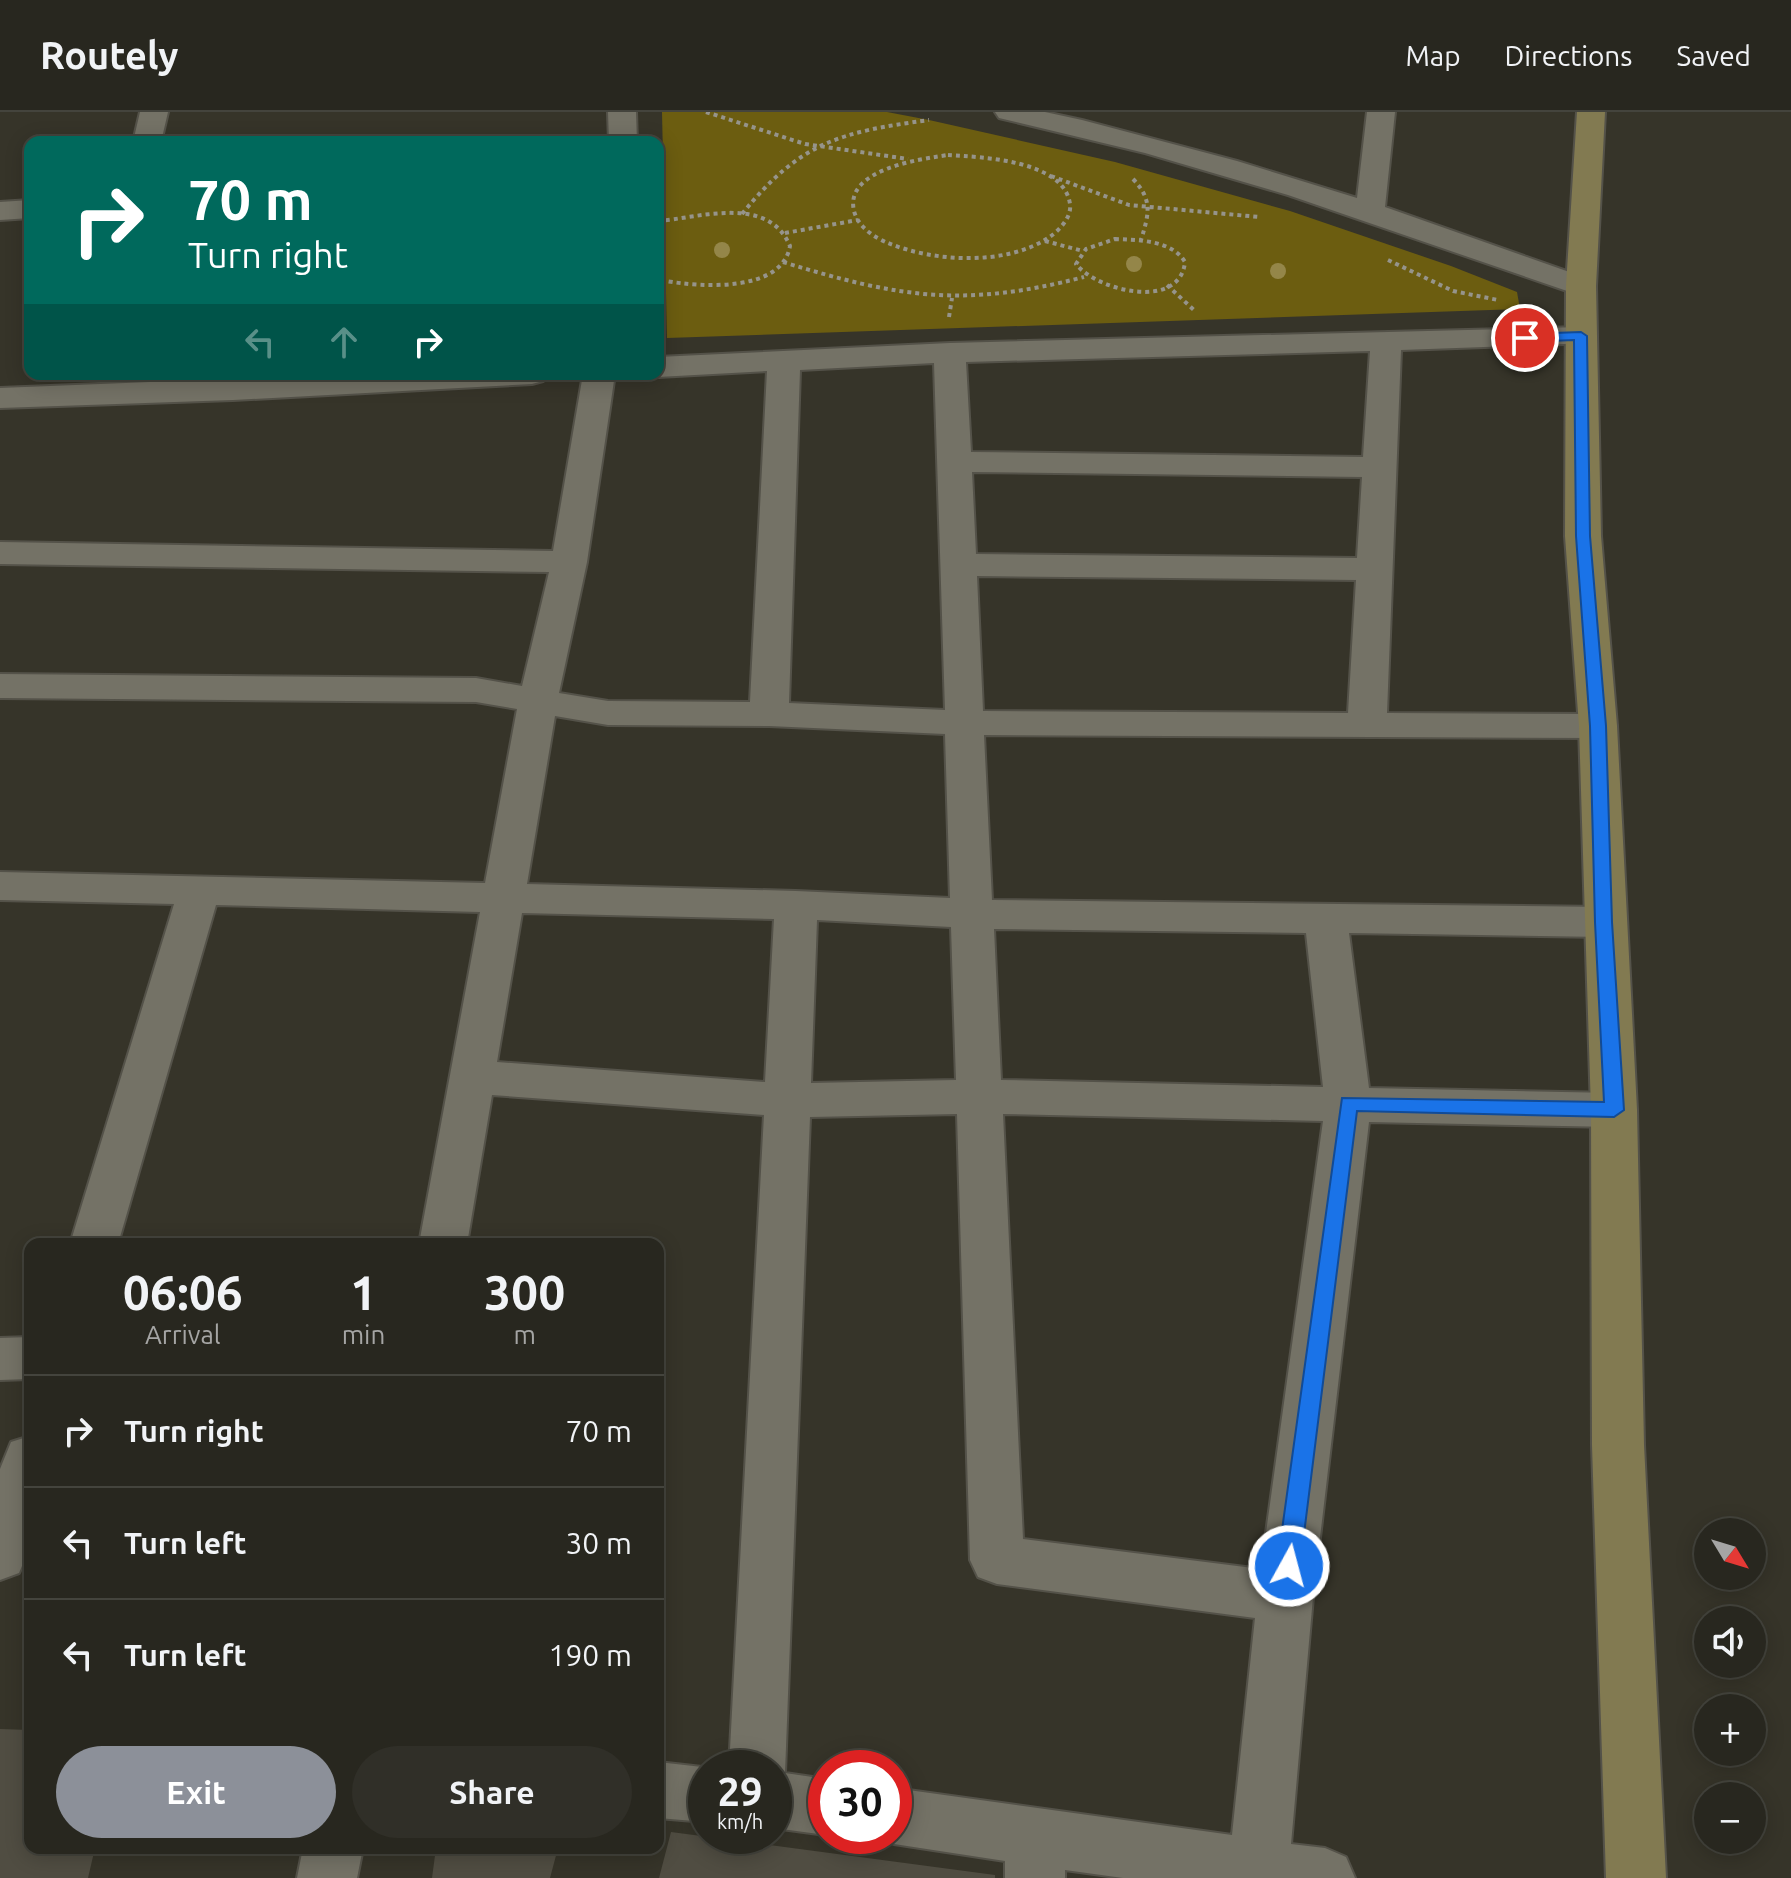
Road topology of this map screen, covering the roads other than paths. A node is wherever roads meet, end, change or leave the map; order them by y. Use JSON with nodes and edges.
{"nodes":[{"id":1,"x":154,"y":112,"type":"edge"},
{"id":2,"x":622,"y":112,"type":"edge"},
{"id":3,"x":1009,"y":112,"type":"edge"},
{"id":4,"x":1381,"y":112,"type":"edge"},
{"id":5,"x":1591,"y":112,"type":"edge"},
{"id":6,"x":1121,"y":124,"type":"edge"},
{"id":7,"x":148,"y":136,"type":"edge"},
{"id":8,"x":623,"y":136,"type":"edge"},
{"id":9,"x":24,"y":209,"type":"edge"},
{"id":10,"x":0,"y":211,"type":"edge"},
{"id":11,"x":1370,"y":212,"type":"junction"},
{"id":12,"x":1581,"y":286,"type":"junction"},
{"id":13,"x":1581,"y":336,"type":"junction"},
{"id":14,"x":1386,"y":341,"type":"junction"},
{"id":15,"x":950,"y":353,"type":"junction"},
{"id":16,"x":784,"y":360,"type":"junction"},
{"id":17,"x":664,"y":367,"type":"edge"},
{"id":18,"x":314,"y":380,"type":"edge"},
{"id":19,"x":598,"y":380,"type":"edge"},
{"id":20,"x":235,"y":382,"type":"edge"},
{"id":21,"x":67,"y":385,"type":"edge"},
{"id":22,"x":0,"y":398,"type":"edge"},
{"id":23,"x":954,"y":462,"type":"junction"},
{"id":24,"x":1380,"y":467,"type":"junction"},
{"id":25,"x":0,"y":553,"type":"edge"},
{"id":26,"x":569,"y":562,"type":"junction"},
{"id":27,"x":958,"y":565,"type":"junction"},
{"id":28,"x":1374,"y":569,"type":"junction"},
{"id":29,"x":0,"y":686,"type":"edge"},
{"id":30,"x":538,"y":701,"type":"junction"},
{"id":31,"x":769,"y":714,"type":"junction"},
{"id":32,"x":965,"y":723,"type":"junction"},
{"id":33,"x":1367,"y":724,"type":"junction"},
{"id":34,"x":1598,"y":726,"type":"junction"},
{"id":35,"x":0,"y":886,"type":"edge"},
{"id":36,"x":199,"y":891,"type":"junction"},
{"id":37,"x":502,"y":898,"type":"junction"},
{"id":38,"x":796,"y":905,"type":"junction"},
{"id":39,"x":972,"y":914,"type":"junction"},
{"id":40,"x":1326,"y":918,"type":"junction"},
{"id":41,"x":1604,"y":922,"type":"junction"},
{"id":42,"x":474,"y":1077,"type":"junction"},
{"id":43,"x":979,"y":1097,"type":"junction"},
{"id":44,"x":786,"y":1100,"type":"junction"},
{"id":45,"x":1348,"y":1103,"type":"junction"},
{"id":46,"x":1614,"y":1110,"type":"junction"},
{"id":47,"x":96,"y":1238,"type":"edge"},
{"id":48,"x":444,"y":1238,"type":"edge"},
{"id":49,"x":24,"y":1358,"type":"edge"},
{"id":50,"x":0,"y":1359,"type":"edge"},
{"id":51,"x":24,"y":1478,"type":"edge"},
{"id":52,"x":0,"y":1556,"type":"edge"},
{"id":53,"x":1285,"y":1597,"type":"junction"},
{"id":54,"x":759,"y":1750,"type":"edge"},
{"id":55,"x":664,"y":1790,"type":"edge"},
{"id":56,"x":688,"y":1792,"type":"edge"},
{"id":57,"x":912,"y":1821,"type":"edge"},
{"id":58,"x":332,"y":1854,"type":"edge"},
{"id":59,"x":1035,"y":1857,"type":"edge"},
{"id":60,"x":1259,"y":1868,"type":"junction"},
{"id":61,"x":327,"y":1878,"type":"edge"},
{"id":62,"x":1325,"y":1878,"type":"edge"},
{"id":63,"x":1636,"y":1878,"type":"edge"}],
"edges":[{"from":1,"to":7,"type":"street"},
{"from":2,"to":8,"type":"street"},
{"from":3,"to":6,"type":"street"},
{"from":4,"to":11,"type":"street"},
{"from":5,"to":12,"type":"main road"},
{"from":6,"to":11,"type":"street"},
{"from":9,"to":10,"type":"street"},
{"from":11,"to":12,"type":"street"},
{"from":12,"to":13,"type":"main road"},
{"from":13,"to":14,"type":"street"},
{"from":13,"to":34,"type":"main road"},
{"from":14,"to":15,"type":"street"},
{"from":14,"to":24,"type":"street"},
{"from":15,"to":16,"type":"street"},
{"from":15,"to":23,"type":"street"},
{"from":16,"to":17,"type":"street"},
{"from":16,"to":31,"type":"street"},
{"from":18,"to":20,"type":"street"},
{"from":19,"to":26,"type":"street"},
{"from":20,"to":21,"type":"street"},
{"from":21,"to":22,"type":"street"},
{"from":23,"to":24,"type":"street"},
{"from":23,"to":27,"type":"street"},
{"from":24,"to":28,"type":"street"},
{"from":25,"to":26,"type":"street"},
{"from":26,"to":30,"type":"street"},
{"from":27,"to":28,"type":"street"},
{"from":27,"to":32,"type":"street"},
{"from":28,"to":33,"type":"street"},
{"from":29,"to":30,"type":"street"},
{"from":30,"to":31,"type":"street"},
{"from":30,"to":37,"type":"street"},
{"from":31,"to":32,"type":"street"},
{"from":32,"to":33,"type":"street"},
{"from":32,"to":39,"type":"street"},
{"from":33,"to":34,"type":"street"},
{"from":34,"to":41,"type":"main road"},
{"from":35,"to":36,"type":"street"},
{"from":36,"to":37,"type":"street"},
{"from":36,"to":47,"type":"street"},
{"from":37,"to":38,"type":"street"},
{"from":37,"to":42,"type":"street"},
{"from":38,"to":39,"type":"street"},
{"from":38,"to":44,"type":"street"},
{"from":39,"to":40,"type":"street"},
{"from":39,"to":43,"type":"street"},
{"from":40,"to":41,"type":"street"},
{"from":40,"to":45,"type":"street"},
{"from":41,"to":46,"type":"main road"},
{"from":42,"to":44,"type":"street"},
{"from":42,"to":48,"type":"street"},
{"from":43,"to":44,"type":"street"},
{"from":43,"to":45,"type":"street"},
{"from":43,"to":53,"type":"street"},
{"from":44,"to":54,"type":"street"},
{"from":45,"to":46,"type":"street"},
{"from":45,"to":53,"type":"street"},
{"from":46,"to":63,"type":"main road"},
{"from":49,"to":50,"type":"street"},
{"from":51,"to":52,"type":"street"},
{"from":53,"to":60,"type":"street"},
{"from":55,"to":56,"type":"street"},
{"from":57,"to":59,"type":"street"},
{"from":58,"to":61,"type":"street"},
{"from":59,"to":60,"type":"street"},
{"from":60,"to":62,"type":"street"}]}
